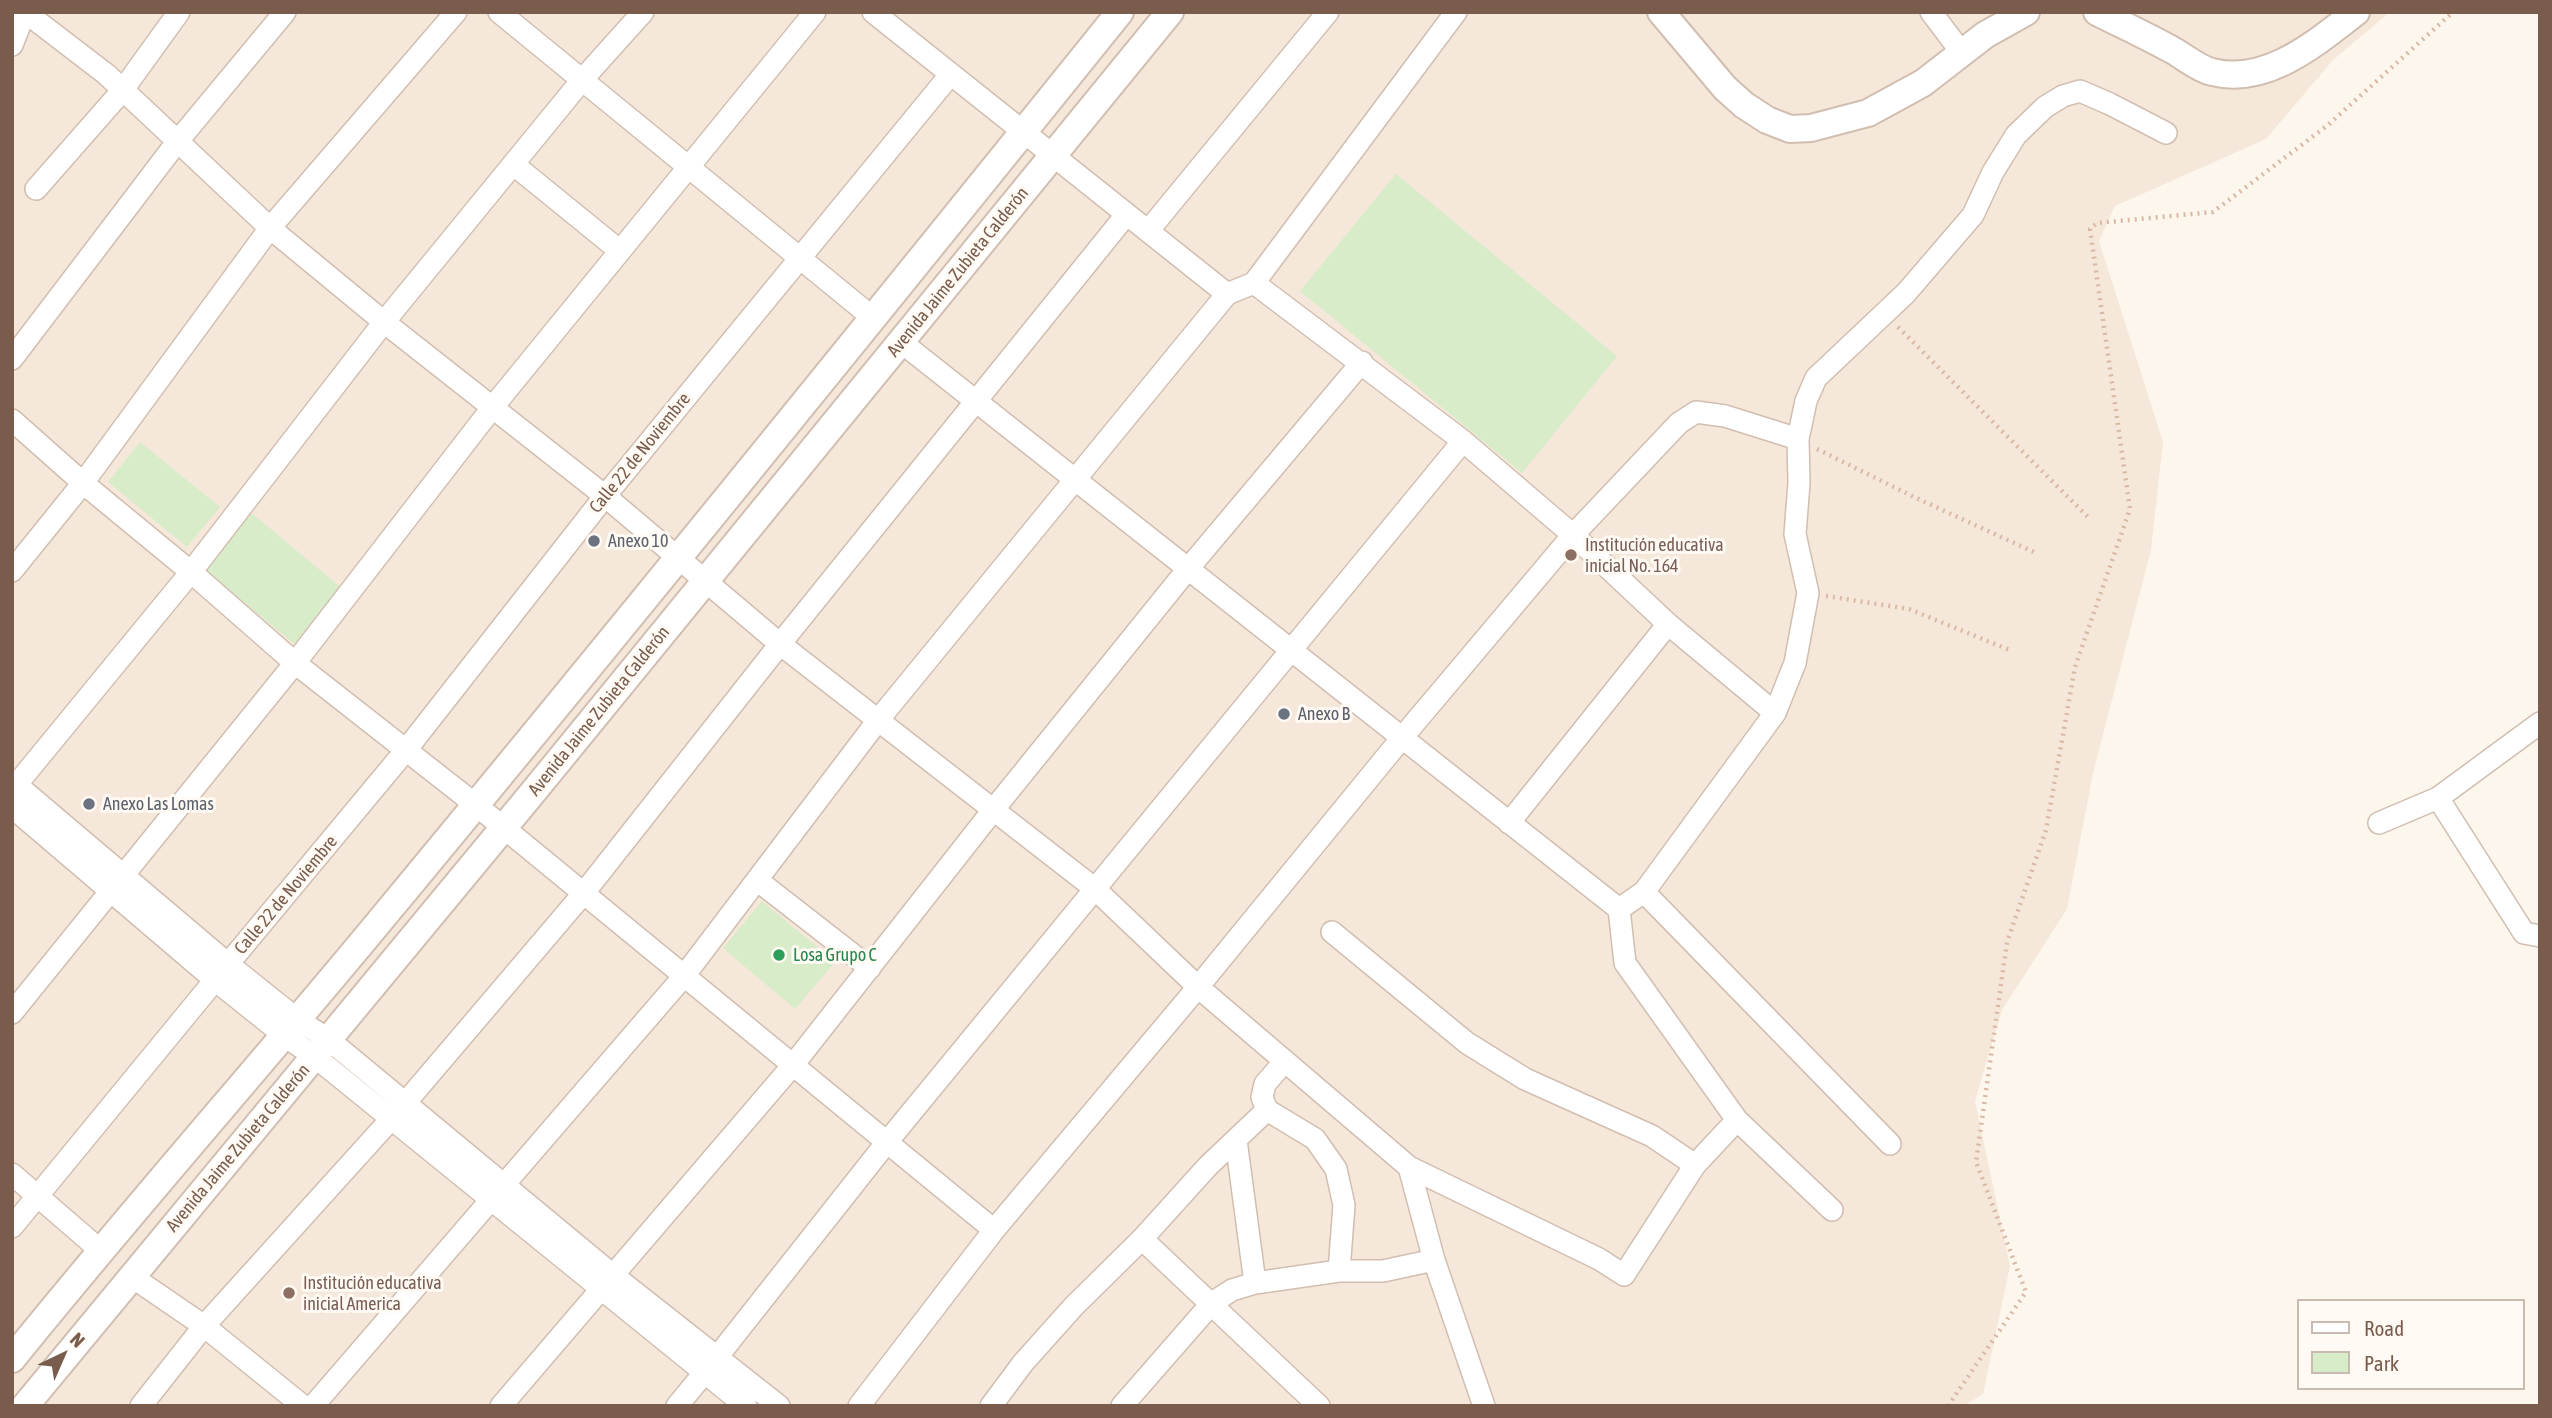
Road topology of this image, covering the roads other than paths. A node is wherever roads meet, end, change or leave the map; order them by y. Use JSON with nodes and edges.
{"nodes":[{"id":1,"x":25,"y":12,"type":"edge"},
{"id":2,"x":179,"y":12,"type":"edge"},
{"id":3,"x":285,"y":12,"type":"edge"},
{"id":4,"x":456,"y":12,"type":"edge"},
{"id":5,"x":499,"y":12,"type":"edge"},
{"id":6,"x":643,"y":12,"type":"edge"},
{"id":7,"x":815,"y":12,"type":"edge"},
{"id":8,"x":873,"y":12,"type":"edge"},
{"id":9,"x":1120,"y":12,"type":"edge"},
{"id":10,"x":1170,"y":12,"type":"edge"},
{"id":11,"x":1328,"y":12,"type":"edge"},
{"id":12,"x":1456,"y":12,"type":"edge"},
{"id":13,"x":1661,"y":12,"type":"edge"},
{"id":14,"x":1931,"y":12,"type":"edge"},
{"id":15,"x":2026,"y":12,"type":"edge"},
{"id":16,"x":2097,"y":12,"type":"edge"},
{"id":17,"x":2357,"y":12,"type":"edge"},
{"id":18,"x":49,"y":19,"type":"edge"},
{"id":19,"x":12,"y":45,"type":"edge"},
{"id":20,"x":1962,"y":52,"type":"junction"},
{"id":21,"x":950,"y":75,"type":"junction"},
{"id":22,"x":582,"y":80,"type":"junction"},
{"id":23,"x":122,"y":91,"type":"junction"},
{"id":24,"x":1023,"y":132,"type":"junction"},
{"id":25,"x":2166,"y":133,"type":"dead end"},
{"id":26,"x":177,"y":142,"type":"junction"},
{"id":27,"x":1054,"y":156,"type":"junction"},
{"id":28,"x":513,"y":164,"type":"junction"},
{"id":29,"x":689,"y":167,"type":"junction"},
{"id":30,"x":36,"y":189,"type":"dead end"},
{"id":31,"x":1126,"y":215,"type":"junction"},
{"id":32,"x":270,"y":228,"type":"junction"},
{"id":33,"x":1148,"y":231,"type":"junction"},
{"id":34,"x":620,"y":251,"type":"junction"},
{"id":35,"x":799,"y":258,"type":"junction"},
{"id":36,"x":1254,"y":282,"type":"junction"},
{"id":37,"x":1227,"y":294,"type":"junction"},
{"id":38,"x":872,"y":317,"type":"junction"},
{"id":39,"x":384,"y":322,"type":"junction"},
{"id":40,"x":901,"y":342,"type":"junction"},
{"id":41,"x":12,"y":359,"type":"edge"},
{"id":42,"x":1362,"y":362,"type":"junction"},
{"id":43,"x":977,"y":401,"type":"junction"},
{"id":44,"x":492,"y":408,"type":"junction"},
{"id":45,"x":12,"y":420,"type":"edge"},
{"id":46,"x":1798,"y":439,"type":"junction"},
{"id":47,"x":1464,"y":441,"type":"junction"},
{"id":48,"x":1075,"y":479,"type":"junction"},
{"id":49,"x":83,"y":484,"type":"junction"},
{"id":50,"x":605,"y":496,"type":"junction"},
{"id":51,"x":1573,"y":535,"type":"junction"},
{"id":52,"x":678,"y":556,"type":"junction"},
{"id":53,"x":1187,"y":569,"type":"junction"},
{"id":54,"x":12,"y":571,"type":"edge"},
{"id":55,"x":191,"y":572,"type":"junction"},
{"id":56,"x":706,"y":580,"type":"junction"},
{"id":57,"x":1668,"y":624,"type":"junction"},
{"id":58,"x":780,"y":644,"type":"junction"},
{"id":59,"x":1293,"y":650,"type":"junction"},
{"id":60,"x":295,"y":663,"type":"junction"},
{"id":61,"x":1775,"y":713,"type":"junction"},
{"id":62,"x":879,"y":719,"type":"junction"},
{"id":63,"x":2540,"y":723,"type":"edge"},
{"id":64,"x":1401,"y":738,"type":"junction"},
{"id":65,"x":406,"y":750,"type":"junction"},
{"id":66,"x":15,"y":782,"type":"edge"},
{"id":67,"x":2438,"y":798,"type":"junction"},
{"id":68,"x":476,"y":805,"type":"junction"},
{"id":69,"x":12,"y":807,"type":"edge"},
{"id":70,"x":994,"y":809,"type":"junction"},
{"id":71,"x":2379,"y":823,"type":"dead end"},
{"id":72,"x":1509,"y":824,"type":"junction"},
{"id":73,"x":504,"y":828,"type":"junction"},
{"id":74,"x":124,"y":873,"type":"junction"},
{"id":75,"x":757,"y":880,"type":"junction"},
{"id":76,"x":1094,"y":888,"type":"junction"},
{"id":77,"x":110,"y":891,"type":"junction"},
{"id":78,"x":1644,"y":892,"type":"junction"},
{"id":79,"x":583,"y":894,"type":"junction"},
{"id":80,"x":1619,"y":909,"type":"junction"},
{"id":81,"x":1332,"y":932,"type":"dead end"},
{"id":82,"x":2540,"y":936,"type":"edge"},
{"id":83,"x":870,"y":968,"type":"junction"},
{"id":84,"x":222,"y":972,"type":"junction"},
{"id":85,"x":684,"y":976,"type":"junction"},
{"id":86,"x":1198,"y":987,"type":"junction"},
{"id":87,"x":12,"y":1013,"type":"edge"},
{"id":88,"x":291,"y":1028,"type":"junction"},
{"id":89,"x":321,"y":1047,"type":"junction"},
{"id":90,"x":1285,"y":1061,"type":"junction"},
{"id":91,"x":793,"y":1065,"type":"junction"},
{"id":92,"x":406,"y":1102,"type":"junction"},
{"id":93,"x":1267,"y":1110,"type":"junction"},
{"id":94,"x":392,"y":1118,"type":"junction"},
{"id":95,"x":1737,"y":1120,"type":"junction"},
{"id":96,"x":1236,"y":1140,"type":"junction"},
{"id":97,"x":887,"y":1142,"type":"junction"},
{"id":98,"x":1890,"y":1144,"type":"dead end"},
{"id":99,"x":1695,"y":1165,"type":"junction"},
{"id":100,"x":1409,"y":1167,"type":"junction"},
{"id":101,"x":12,"y":1174,"type":"edge"},
{"id":102,"x":499,"y":1192,"type":"junction"},
{"id":103,"x":38,"y":1196,"type":"junction"},
{"id":104,"x":1832,"y":1210,"type":"dead end"},
{"id":105,"x":12,"y":1227,"type":"edge"},
{"id":106,"x":994,"y":1230,"type":"junction"},
{"id":107,"x":1142,"y":1239,"type":"junction"},
{"id":108,"x":100,"y":1250,"type":"junction"},
{"id":109,"x":1434,"y":1260,"type":"junction"},
{"id":110,"x":1339,"y":1271,"type":"junction"},
{"id":111,"x":131,"y":1276,"type":"junction"},
{"id":112,"x":608,"y":1282,"type":"junction"},
{"id":113,"x":1255,"y":1283,"type":"junction"},
{"id":114,"x":1212,"y":1303,"type":"junction"},
{"id":115,"x":204,"y":1326,"type":"junction"},
{"id":116,"x":12,"y":1359,"type":"edge"},
{"id":117,"x":712,"y":1364,"type":"junction"},
{"id":118,"x":25,"y":1406,"type":"edge"},
{"id":119,"x":141,"y":1406,"type":"edge"},
{"id":120,"x":303,"y":1406,"type":"edge"},
{"id":121,"x":313,"y":1406,"type":"edge"},
{"id":122,"x":501,"y":1406,"type":"edge"},
{"id":123,"x":677,"y":1406,"type":"edge"},
{"id":124,"x":746,"y":1406,"type":"edge"},
{"id":125,"x":779,"y":1406,"type":"edge"},
{"id":126,"x":859,"y":1406,"type":"edge"},
{"id":127,"x":991,"y":1406,"type":"edge"},
{"id":128,"x":1122,"y":1406,"type":"edge"},
{"id":129,"x":1319,"y":1406,"type":"edge"},
{"id":130,"x":1484,"y":1406,"type":"edge"}],
"edges":[{"from":1,"to":18,"type":"street"},
{"from":1,"to":19,"type":"street"},
{"from":2,"to":23,"type":"street"},
{"from":3,"to":26,"type":"street"},
{"from":4,"to":32,"type":"street"},
{"from":5,"to":22,"type":"street"},
{"from":6,"to":22,"type":"street"},
{"from":7,"to":29,"type":"street"},
{"from":8,"to":21,"type":"street"},
{"from":9,"to":24,"type":"street","name":"Avenida Jaime Zubieta Calderón"},
{"from":10,"to":27,"type":"street","name":"Avenida Jaime Zubieta Calderón"},
{"from":11,"to":33,"type":"street"},
{"from":12,"to":36,"type":"street"},
{"from":13,"to":20,"type":"street"},
{"from":14,"to":20,"type":"street"},
{"from":15,"to":20,"type":"street"},
{"from":16,"to":17,"type":"street"},
{"from":18,"to":23,"type":"street"},
{"from":21,"to":24,"type":"street"},
{"from":21,"to":35,"type":"street","name":"Calle 22 de Noviembre"},
{"from":22,"to":28,"type":"street"},
{"from":22,"to":29,"type":"street"},
{"from":23,"to":26,"type":"street"},
{"from":23,"to":30,"type":"street"},
{"from":24,"to":27,"type":"street"},
{"from":24,"to":38,"type":"street","name":"Avenida Jaime Zubieta Calderón"},
{"from":25,"to":46,"type":"street"},
{"from":26,"to":32,"type":"street"},
{"from":26,"to":41,"type":"street"},
{"from":27,"to":31,"type":"street"},
{"from":27,"to":40,"type":"street","name":"Avenida Jaime Zubieta Calderón"},
{"from":28,"to":34,"type":"street"},
{"from":28,"to":39,"type":"street"},
{"from":29,"to":34,"type":"street"},
{"from":29,"to":35,"type":"street"},
{"from":31,"to":33,"type":"street"},
{"from":31,"to":43,"type":"street"},
{"from":32,"to":39,"type":"street"},
{"from":32,"to":49,"type":"street"},
{"from":33,"to":37,"type":"street"},
{"from":34,"to":44,"type":"street"},
{"from":35,"to":38,"type":"street"},
{"from":35,"to":50,"type":"street","name":"Calle 22 de Noviembre"},
{"from":36,"to":37,"type":"street"},
{"from":36,"to":42,"type":"street"},
{"from":37,"to":48,"type":"street"},
{"from":38,"to":52,"type":"street","name":"Avenida Jaime Zubieta Calderón"},
{"from":39,"to":44,"type":"street"},
{"from":39,"to":55,"type":"street"},
{"from":40,"to":43,"type":"street"},
{"from":40,"to":56,"type":"street","name":"Avenida Jaime Zubieta Calderón"},
{"from":42,"to":47,"type":"street"},
{"from":42,"to":53,"type":"street"},
{"from":43,"to":48,"type":"street"},
{"from":43,"to":58,"type":"street"},
{"from":44,"to":50,"type":"street"},
{"from":44,"to":60,"type":"street"},
{"from":45,"to":49,"type":"street"},
{"from":46,"to":51,"type":"street"},
{"from":46,"to":61,"type":"street"},
{"from":47,"to":51,"type":"street"},
{"from":47,"to":59,"type":"street"},
{"from":48,"to":53,"type":"street"},
{"from":48,"to":62,"type":"street"},
{"from":49,"to":54,"type":"street"},
{"from":49,"to":55,"type":"street"},
{"from":50,"to":52,"type":"street"},
{"from":50,"to":65,"type":"street","name":"Calle 22 de Noviembre"},
{"from":51,"to":57,"type":"street"},
{"from":51,"to":64,"type":"street"},
{"from":52,"to":56,"type":"street"},
{"from":52,"to":68,"type":"street","name":"Avenida Jaime Zubieta Calderón"},
{"from":53,"to":59,"type":"street"},
{"from":53,"to":70,"type":"street"},
{"from":55,"to":60,"type":"street"},
{"from":55,"to":66,"type":"street"},
{"from":56,"to":58,"type":"street"},
{"from":56,"to":73,"type":"street","name":"Avenida Jaime Zubieta Calderón"},
{"from":57,"to":61,"type":"street"},
{"from":57,"to":72,"type":"street"},
{"from":58,"to":62,"type":"street"},
{"from":58,"to":79,"type":"street"},
{"from":59,"to":64,"type":"street"},
{"from":59,"to":76,"type":"street"},
{"from":60,"to":65,"type":"street"},
{"from":60,"to":74,"type":"street"},
{"from":61,"to":78,"type":"street"},
{"from":62,"to":70,"type":"street"},
{"from":62,"to":75,"type":"street"},
{"from":63,"to":67,"type":"street"},
{"from":64,"to":72,"type":"street"},
{"from":64,"to":86,"type":"street"},
{"from":65,"to":68,"type":"street"},
{"from":65,"to":84,"type":"street","name":"Calle 22 de Noviembre"},
{"from":66,"to":74,"type":"street"},
{"from":67,"to":71,"type":"street"},
{"from":67,"to":82,"type":"street"},
{"from":68,"to":73,"type":"street"},
{"from":68,"to":88,"type":"street","name":"Avenida Jaime Zubieta Calderón"},
{"from":69,"to":77,"type":"street"},
{"from":70,"to":76,"type":"street"},
{"from":70,"to":83,"type":"street"},
{"from":72,"to":80,"type":"street"},
{"from":73,"to":79,"type":"street"},
{"from":73,"to":89,"type":"street","name":"Avenida Jaime Zubieta Calderón"},
{"from":74,"to":77,"type":"street"},
{"from":74,"to":84,"type":"street"},
{"from":75,"to":83,"type":"street"},
{"from":75,"to":85,"type":"street"},
{"from":76,"to":86,"type":"street"},
{"from":76,"to":97,"type":"street"},
{"from":77,"to":84,"type":"street"},
{"from":77,"to":87,"type":"street"},
{"from":78,"to":80,"type":"street"},
{"from":78,"to":98,"type":"street"},
{"from":79,"to":85,"type":"street"},
{"from":79,"to":92,"type":"street"},
{"from":80,"to":95,"type":"street"},
{"from":81,"to":99,"type":"street"},
{"from":83,"to":91,"type":"street"},
{"from":84,"to":88,"type":"street"},
{"from":84,"to":103,"type":"street","name":"Calle 22 de Noviembre"},
{"from":85,"to":91,"type":"street"},
{"from":85,"to":102,"type":"street"},
{"from":86,"to":90,"type":"street"},
{"from":86,"to":106,"type":"street"},
{"from":88,"to":89,"type":"street"},
{"from":88,"to":108,"type":"street","name":"Avenida Jaime Zubieta Calderón"},
{"from":89,"to":92,"type":"street"},
{"from":89,"to":94,"type":"street"},
{"from":89,"to":111,"type":"street","name":"Avenida Jaime Zubieta Calderón"},
{"from":90,"to":93,"type":"street"},
{"from":90,"to":100,"type":"street"},
{"from":91,"to":97,"type":"street"},
{"from":91,"to":112,"type":"street"},
{"from":92,"to":102,"type":"street"},
{"from":93,"to":96,"type":"street"},
{"from":93,"to":110,"type":"street"},
{"from":94,"to":102,"type":"street"},
{"from":94,"to":115,"type":"street"},
{"from":95,"to":99,"type":"street"},
{"from":95,"to":104,"type":"street"},
{"from":96,"to":107,"type":"street"},
{"from":96,"to":113,"type":"street"},
{"from":97,"to":106,"type":"street"},
{"from":97,"to":117,"type":"street"},
{"from":99,"to":100,"type":"street"},
{"from":100,"to":109,"type":"street"},
{"from":101,"to":103,"type":"street"},
{"from":102,"to":112,"type":"street"},
{"from":102,"to":121,"type":"street"},
{"from":103,"to":105,"type":"street","name":"Calle 22 de Noviembre"},
{"from":103,"to":108,"type":"street"},
{"from":106,"to":126,"type":"street"},
{"from":107,"to":114,"type":"street"},
{"from":107,"to":127,"type":"street"},
{"from":108,"to":116,"type":"street","name":"Avenida Jaime Zubieta Calderón"},
{"from":109,"to":110,"type":"street"},
{"from":109,"to":130,"type":"street"},
{"from":110,"to":113,"type":"street"},
{"from":111,"to":115,"type":"street"},
{"from":111,"to":118,"type":"street","name":"Avenida Jaime Zubieta Calderón"},
{"from":112,"to":117,"type":"street"},
{"from":112,"to":122,"type":"street"},
{"from":113,"to":114,"type":"street"},
{"from":114,"to":128,"type":"street"},
{"from":114,"to":129,"type":"street"},
{"from":115,"to":119,"type":"street"},
{"from":115,"to":120,"type":"street"},
{"from":117,"to":123,"type":"street"},
{"from":117,"to":124,"type":"street"},
{"from":117,"to":125,"type":"street"}]}
